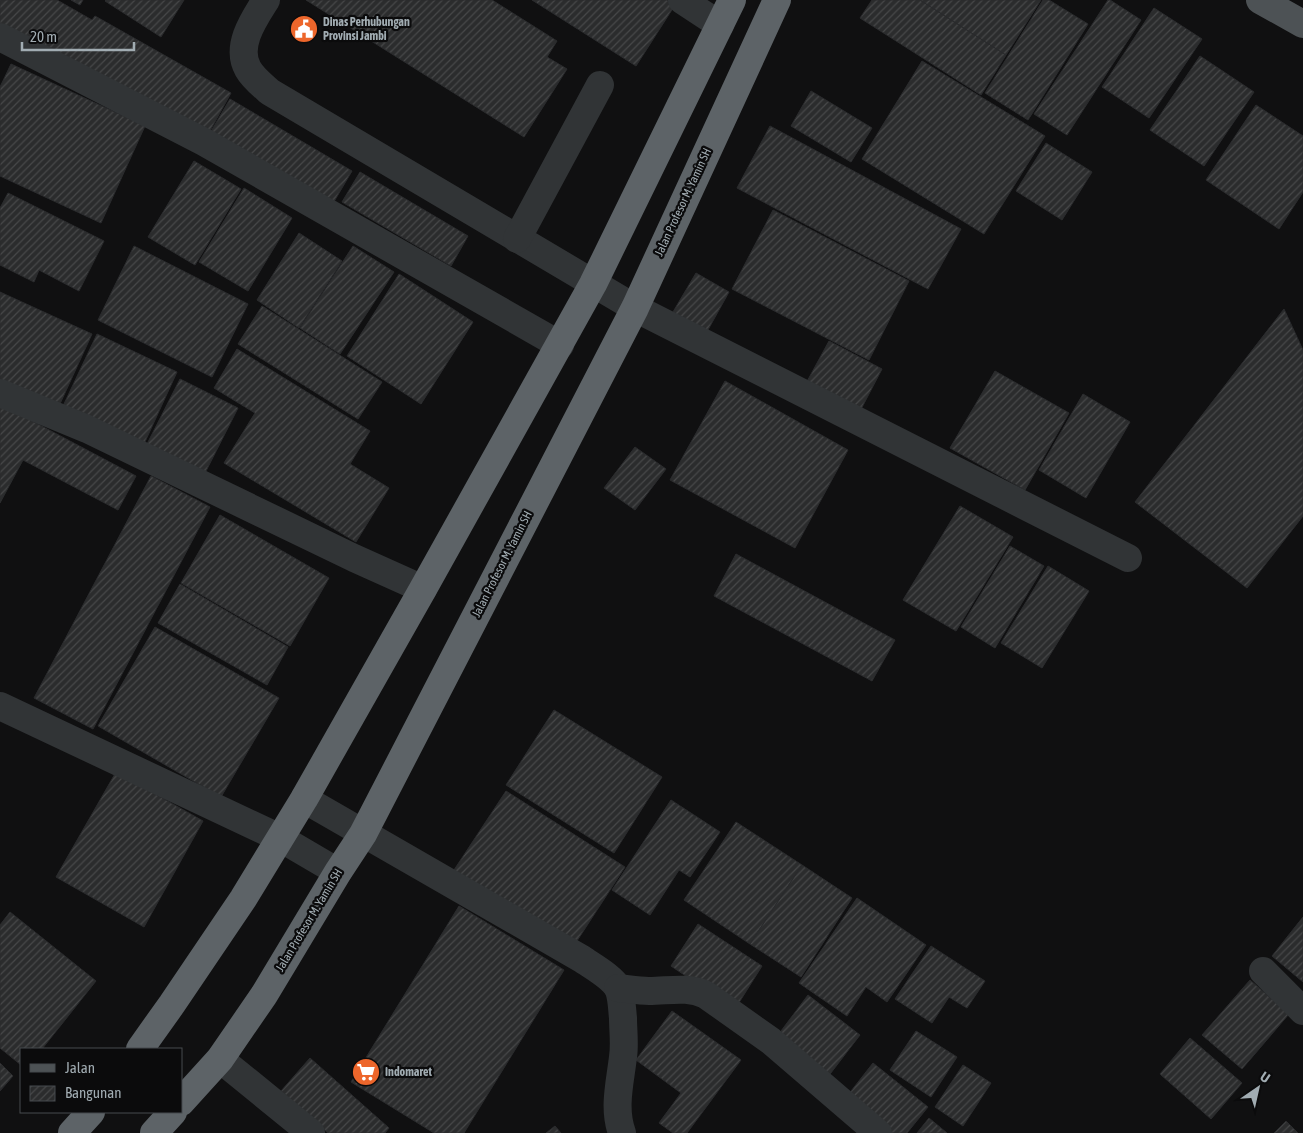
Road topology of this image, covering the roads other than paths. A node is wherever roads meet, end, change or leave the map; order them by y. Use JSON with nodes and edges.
{"nodes":[{"id":1,"x":266,"y":0,"type":"edge"},
{"id":2,"x":682,"y":0,"type":"edge"},
{"id":3,"x":732,"y":0,"type":"edge"},
{"id":4,"x":778,"y":0,"type":"edge"},
{"id":5,"x":1260,"y":0,"type":"edge"},
{"id":6,"x":1303,"y":24,"type":"edge"},
{"id":7,"x":720,"y":25,"type":"junction"},
{"id":8,"x":0,"y":37,"type":"edge"},
{"id":9,"x":600,"y":85,"type":"dead end"},
{"id":10,"x":517,"y":239,"type":"junction"},
{"id":11,"x":593,"y":284,"type":"junction"},
{"id":12,"x":635,"y":308,"type":"junction"},
{"id":13,"x":560,"y":345,"type":"junction"},
{"id":14,"x":0,"y":393,"type":"edge"},
{"id":15,"x":1128,"y":558,"type":"dead end"},
{"id":16,"x":423,"y":589,"type":"junction"},
{"id":17,"x":0,"y":706,"type":"edge"},
{"id":18,"x":304,"y":799,"type":"junction"},
{"id":19,"x":363,"y":834,"type":"junction"},
{"id":20,"x":280,"y":838,"type":"junction"},
{"id":21,"x":338,"y":872,"type":"junction"},
{"id":22,"x":1263,"y":971,"type":"dead end"},
{"id":23,"x":618,"y":988,"type":"junction"},
{"id":24,"x":1303,"y":1011,"type":"edge"},
{"id":25,"x":141,"y":1048,"type":"edge"},
{"id":26,"x":220,"y":1058,"type":"junction"},
{"id":27,"x":182,"y":1101,"type":"edge"},
{"id":28,"x":90,"y":1113,"type":"edge"},
{"id":29,"x":172,"y":1113,"type":"edge"},
{"id":30,"x":72,"y":1133,"type":"edge"},
{"id":31,"x":154,"y":1133,"type":"edge"},
{"id":32,"x":311,"y":1133,"type":"edge"},
{"id":33,"x":622,"y":1133,"type":"edge"},
{"id":34,"x":878,"y":1133,"type":"edge"}],
"edges":[{"from":1,"to":10,"type":"street"},
{"from":2,"to":7,"type":"street"},
{"from":3,"to":7,"type":"highway"},
{"from":4,"to":12,"type":"highway","name":"Jalan Profesor M. Yamin SH"},
{"from":5,"to":6,"type":"main road"},
{"from":7,"to":11,"type":"highway"},
{"from":8,"to":13,"type":"street"},
{"from":9,"to":10,"type":"street"},
{"from":10,"to":11,"type":"street"},
{"from":11,"to":12,"type":"street"},
{"from":11,"to":13,"type":"highway"},
{"from":12,"to":15,"type":"street"},
{"from":12,"to":19,"type":"highway","name":"Jalan Profesor M. Yamin SH"},
{"from":13,"to":16,"type":"highway"},
{"from":14,"to":16,"type":"street"},
{"from":16,"to":18,"type":"highway"},
{"from":17,"to":20,"type":"street"},
{"from":18,"to":19,"type":"street"},
{"from":18,"to":20,"type":"highway"},
{"from":19,"to":21,"type":"highway","name":"Jalan Profesor M. Yamin SH"},
{"from":19,"to":23,"type":"street"},
{"from":20,"to":21,"type":"street"},
{"from":20,"to":25,"type":"highway"},
{"from":21,"to":26,"type":"highway","name":"Jalan Profesor M. Yamin SH"},
{"from":22,"to":24,"type":"street"},
{"from":23,"to":33,"type":"street"},
{"from":23,"to":34,"type":"street"},
{"from":26,"to":27,"type":"highway","name":"Jalan Profesor M. Yamin SH"},
{"from":26,"to":32,"type":"street"},
{"from":28,"to":30,"type":"highway"},
{"from":29,"to":31,"type":"highway"}]}
